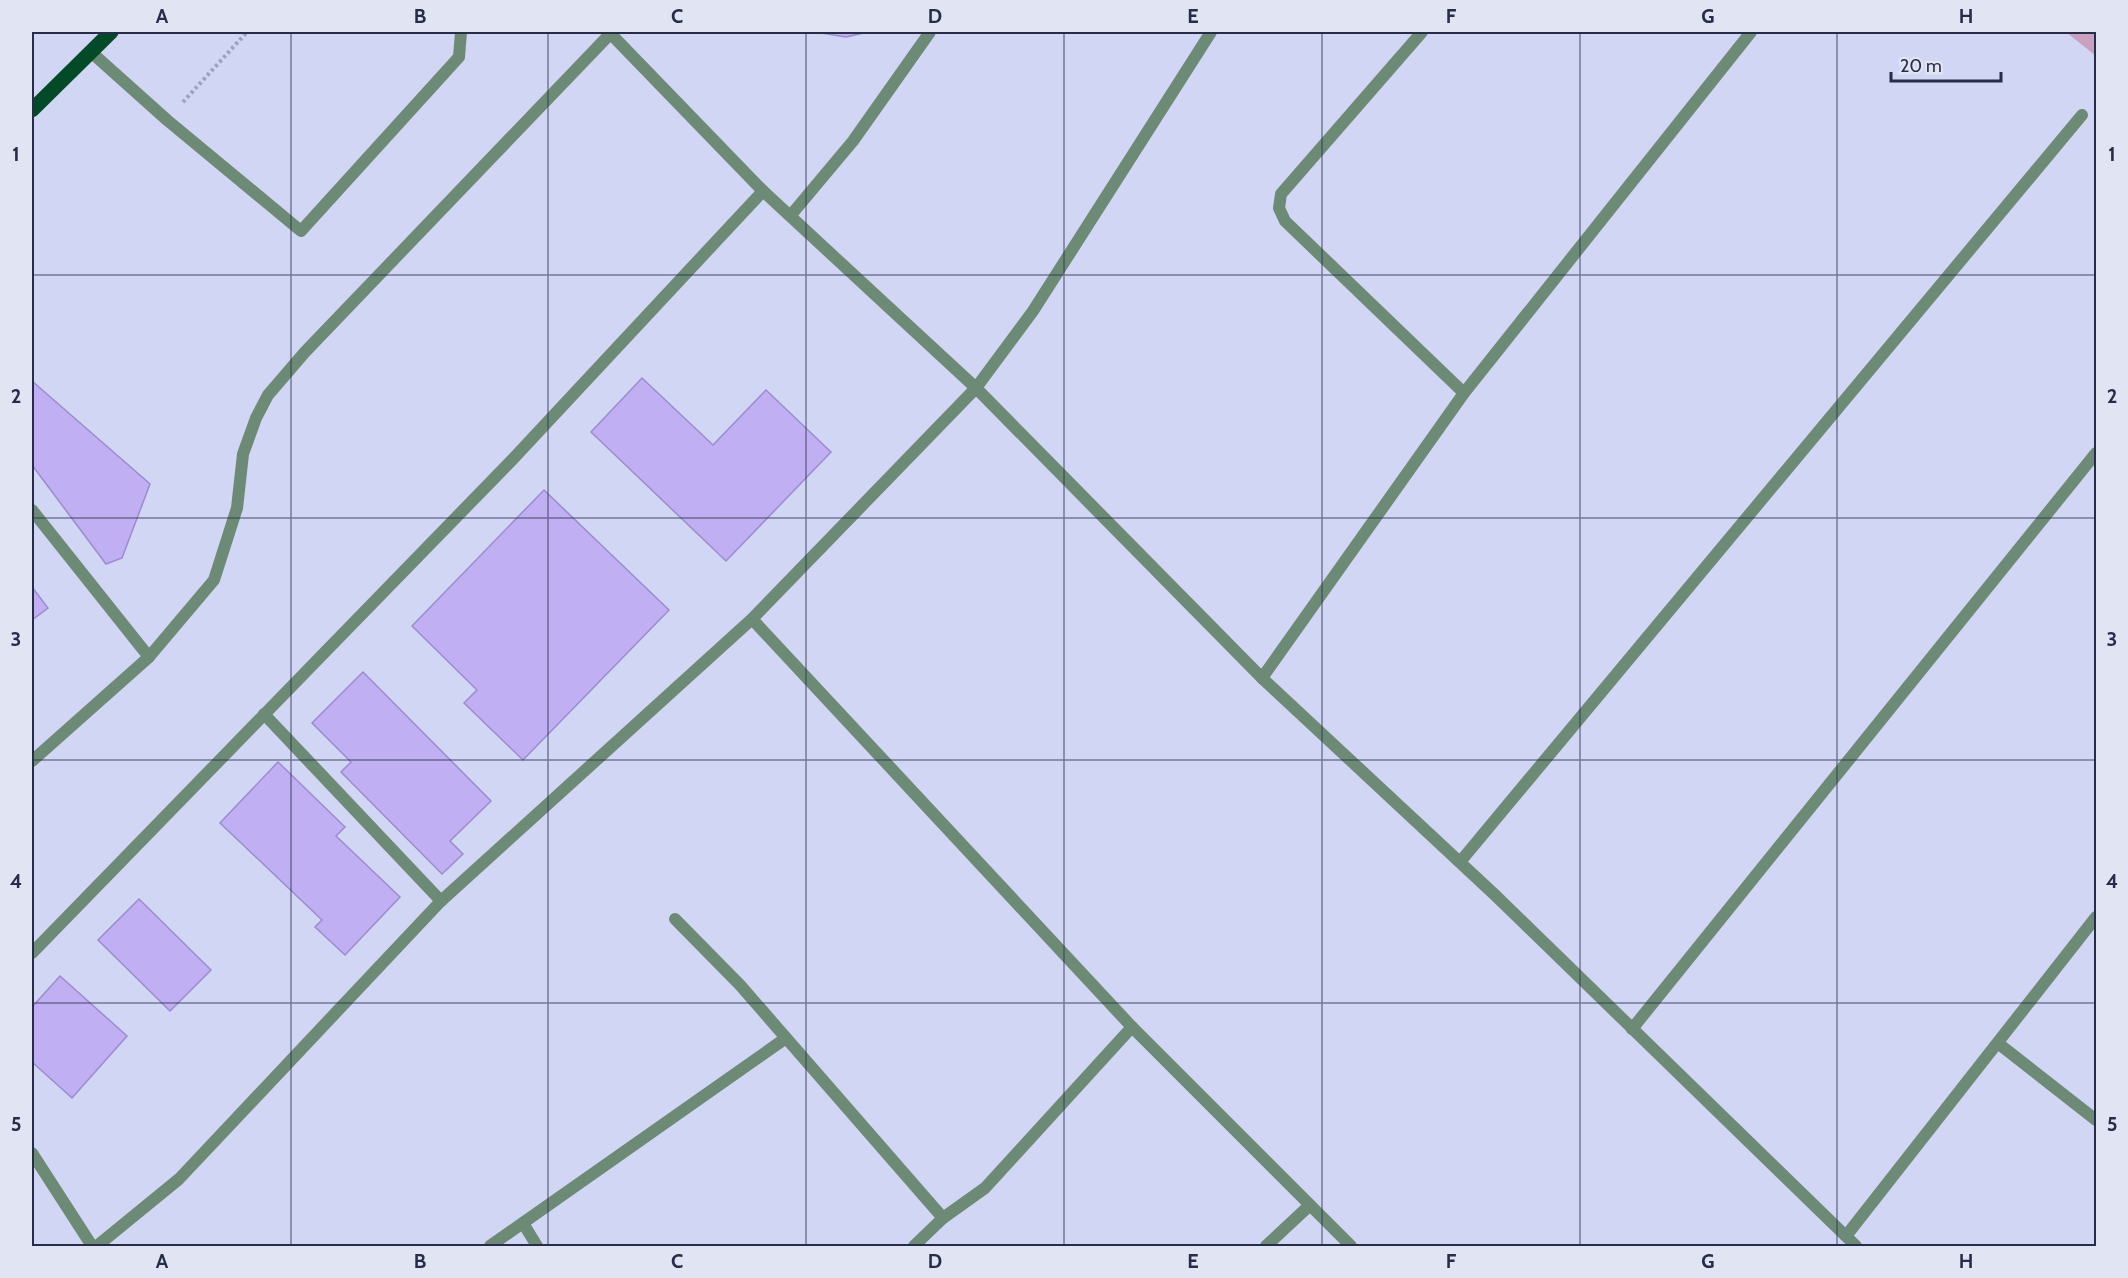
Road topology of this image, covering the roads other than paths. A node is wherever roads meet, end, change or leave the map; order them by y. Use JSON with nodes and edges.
{"nodes":[{"id":1,"x":111,"y":32,"type":"edge"},
{"id":2,"x":461,"y":32,"type":"edge"},
{"id":3,"x":610,"y":32,"type":"edge"},
{"id":4,"x":930,"y":32,"type":"edge"},
{"id":5,"x":1212,"y":32,"type":"edge"},
{"id":6,"x":1422,"y":32,"type":"edge"},
{"id":7,"x":1751,"y":32,"type":"edge"},
{"id":8,"x":91,"y":52,"type":"junction"},
{"id":9,"x":32,"y":110,"type":"edge"},
{"id":10,"x":2082,"y":115,"type":"dead end"},
{"id":11,"x":763,"y":191,"type":"junction"},
{"id":12,"x":790,"y":215,"type":"junction"},
{"id":13,"x":976,"y":388,"type":"junction"},
{"id":14,"x":1464,"y":393,"type":"junction"},
{"id":15,"x":2097,"y":453,"type":"edge"},
{"id":16,"x":32,"y":510,"type":"edge"},
{"id":17,"x":752,"y":619,"type":"junction"},
{"id":18,"x":149,"y":657,"type":"junction"},
{"id":19,"x":1262,"y":678,"type":"junction"},
{"id":20,"x":264,"y":714,"type":"junction"},
{"id":21,"x":32,"y":761,"type":"edge"},
{"id":22,"x":1460,"y":862,"type":"junction"},
{"id":23,"x":441,"y":901,"type":"junction"},
{"id":24,"x":2097,"y":917,"type":"edge"},
{"id":25,"x":675,"y":919,"type":"dead end"},
{"id":26,"x":32,"y":953,"type":"edge"},
{"id":27,"x":1132,"y":1027,"type":"junction"},
{"id":28,"x":1632,"y":1029,"type":"junction"},
{"id":29,"x":786,"y":1038,"type":"junction"},
{"id":30,"x":1999,"y":1044,"type":"junction"},
{"id":31,"x":2097,"y":1120,"type":"edge"},
{"id":32,"x":32,"y":1154,"type":"edge"},
{"id":33,"x":1310,"y":1206,"type":"junction"},
{"id":34,"x":943,"y":1218,"type":"junction"},
{"id":35,"x":523,"y":1223,"type":"junction"},
{"id":36,"x":1845,"y":1236,"type":"junction"},
{"id":37,"x":92,"y":1246,"type":"edge"},
{"id":38,"x":98,"y":1246,"type":"edge"},
{"id":39,"x":490,"y":1246,"type":"edge"},
{"id":40,"x":537,"y":1246,"type":"edge"},
{"id":41,"x":914,"y":1246,"type":"edge"},
{"id":42,"x":1266,"y":1246,"type":"edge"},
{"id":43,"x":1351,"y":1246,"type":"edge"},
{"id":44,"x":1856,"y":1246,"type":"edge"}],
"edges":[{"from":1,"to":8,"type":"main road"},
{"from":2,"to":8,"type":"street"},
{"from":3,"to":11,"type":"street"},
{"from":3,"to":18,"type":"street"},
{"from":4,"to":12,"type":"street"},
{"from":5,"to":13,"type":"street"},
{"from":6,"to":14,"type":"street"},
{"from":7,"to":14,"type":"street"},
{"from":8,"to":9,"type":"main road"},
{"from":10,"to":22,"type":"street"},
{"from":11,"to":12,"type":"street"},
{"from":11,"to":20,"type":"street"},
{"from":12,"to":13,"type":"street"},
{"from":13,"to":17,"type":"street"},
{"from":13,"to":19,"type":"street"},
{"from":14,"to":19,"type":"street"},
{"from":15,"to":28,"type":"street"},
{"from":16,"to":18,"type":"street"},
{"from":17,"to":23,"type":"street"},
{"from":17,"to":27,"type":"street"},
{"from":18,"to":21,"type":"street"},
{"from":19,"to":22,"type":"street"},
{"from":20,"to":23,"type":"street"},
{"from":20,"to":26,"type":"street"},
{"from":22,"to":28,"type":"street"},
{"from":23,"to":38,"type":"street"},
{"from":24,"to":30,"type":"street"},
{"from":25,"to":29,"type":"street"},
{"from":27,"to":33,"type":"street"},
{"from":27,"to":34,"type":"street"},
{"from":28,"to":36,"type":"street"},
{"from":29,"to":34,"type":"street"},
{"from":29,"to":35,"type":"street"},
{"from":30,"to":31,"type":"street"},
{"from":30,"to":36,"type":"street"},
{"from":32,"to":37,"type":"street"},
{"from":33,"to":42,"type":"street"},
{"from":33,"to":43,"type":"street"},
{"from":34,"to":41,"type":"street"},
{"from":35,"to":39,"type":"street"},
{"from":35,"to":40,"type":"street"},
{"from":36,"to":44,"type":"street"}]}
